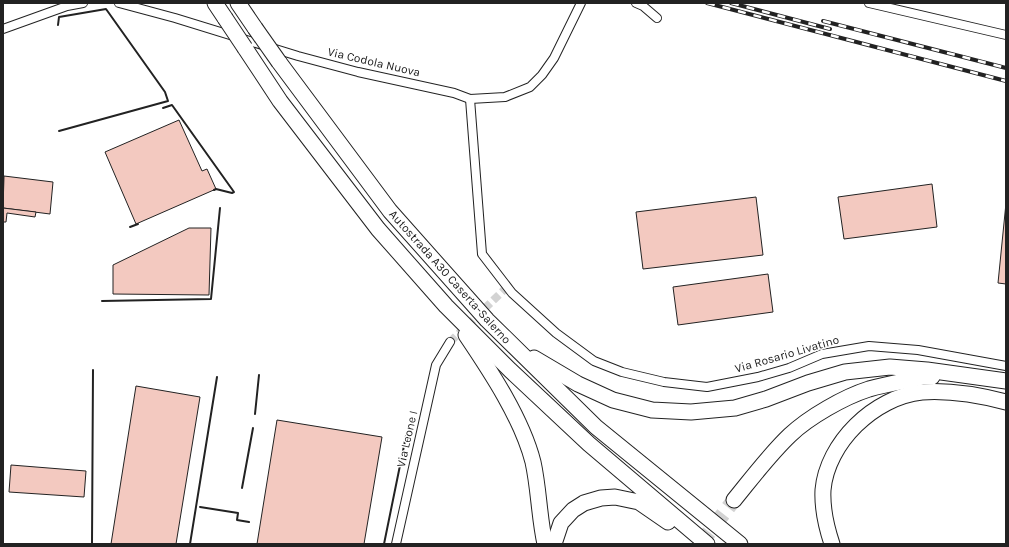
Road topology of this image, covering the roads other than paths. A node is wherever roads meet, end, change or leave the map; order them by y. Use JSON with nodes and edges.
{"nodes":[{"id":1,"x":83,"y":3,"type":"edge"},
{"id":2,"x":119,"y":3,"type":"edge"},
{"id":3,"x":216,"y":3,"type":"edge"},
{"id":4,"x":238,"y":3,"type":"edge"},
{"id":5,"x":581,"y":3,"type":"edge"},
{"id":6,"x":636,"y":3,"type":"edge"},
{"id":7,"x":869,"y":3,"type":"edge"},
{"id":8,"x":657,"y":18,"type":"dead end"},
{"id":9,"x":3,"y":29,"type":"edge"},
{"id":10,"x":1006,"y":36,"type":"edge"},
{"id":11,"x":470,"y":99,"type":"junction"},
{"id":12,"x":446,"y":306,"type":"junction"},
{"id":13,"x":486,"y":320,"type":"junction"},
{"id":14,"x":450,"y":342,"type":"tunnel mouth"},
{"id":15,"x":1006,"y":366,"type":"edge"},
{"id":16,"x":969,"y":377,"type":"junction"},
{"id":17,"x":1006,"y":381,"type":"edge"},
{"id":18,"x":899,"y":382,"type":"junction"},
{"id":19,"x":981,"y":395,"type":"junction"},
{"id":20,"x":1006,"y":402,"type":"edge"},
{"id":21,"x":734,"y":500,"type":"tunnel mouth"},
{"id":22,"x":396,"y":544,"type":"edge"},
{"id":23,"x":545,"y":544,"type":"edge"},
{"id":24,"x":554,"y":544,"type":"edge"},
{"id":25,"x":701,"y":544,"type":"edge"},
{"id":26,"x":707,"y":544,"type":"edge"},
{"id":27,"x":740,"y":544,"type":"edge"},
{"id":28,"x":832,"y":544,"type":"edge"}],
"edges":[{"from":1,"to":9,"type":"street"},
{"from":2,"to":11,"type":"street","name":"Via Codola Nuova"},
{"from":3,"to":12,"type":"highway","name":"Autostrada A30 Caserta-Salerno","bridge":true},
{"from":4,"to":13,"type":"highway","name":"Autostrada A30 Caserta-Salerno","bridge":true},
{"from":5,"to":11,"type":"street","name":"Via Codola Nuova"},
{"from":6,"to":8,"type":"street"},
{"from":7,"to":10,"type":"street"},
{"from":11,"to":15,"type":"street","name":"Via Rosario Livatino"},
{"from":12,"to":23,"type":"highway"},
{"from":12,"to":26,"type":"highway","name":"Autostrada A30 Caserta-Salerno"},
{"from":13,"to":16,"type":"highway"},
{"from":13,"to":27,"type":"highway","name":"Autostrada A30 Caserta-Salerno"},
{"from":14,"to":22,"type":"street","name":"Via Leone I"},
{"from":16,"to":17,"type":"highway"},
{"from":16,"to":18,"type":"highway"},
{"from":18,"to":19,"type":"highway"},
{"from":18,"to":21,"type":"highway"},
{"from":19,"to":20,"type":"highway"},
{"from":19,"to":28,"type":"highway"},
{"from":24,"to":25,"type":"highway"}]}
